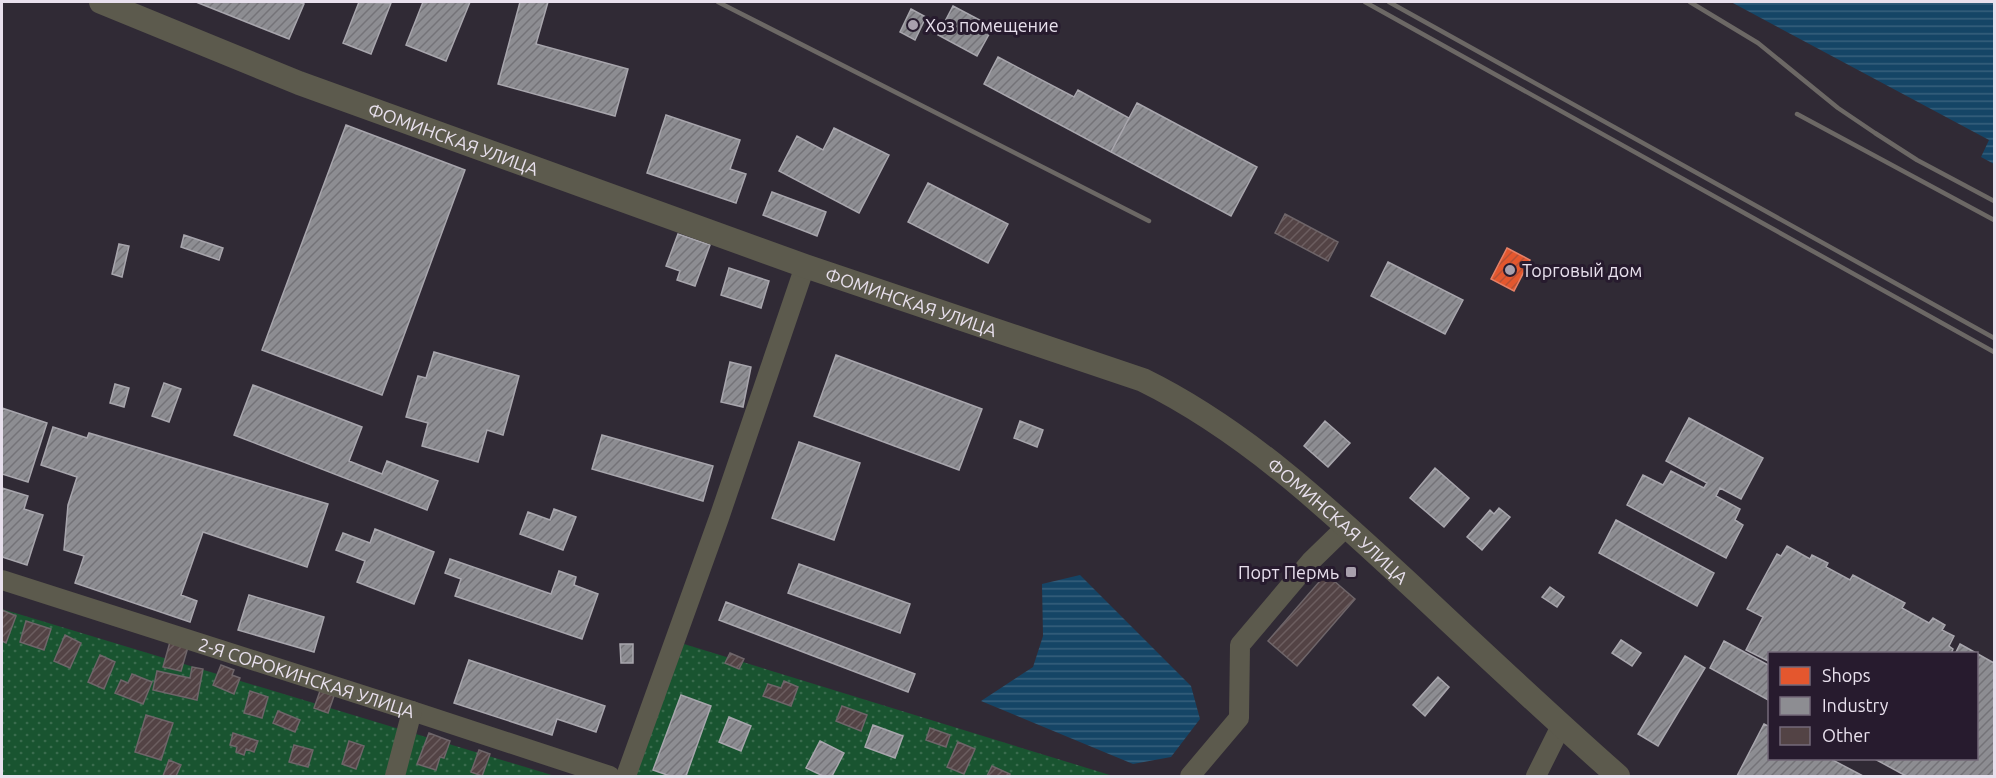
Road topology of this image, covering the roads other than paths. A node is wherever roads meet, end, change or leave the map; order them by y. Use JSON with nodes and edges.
{"nodes":[{"id":1,"x":101,"y":2,"type":"edge"},
{"id":2,"x":805,"y":266,"type":"junction"},
{"id":3,"x":1347,"y":526,"type":"junction"},
{"id":4,"x":2,"y":580,"type":"edge"},
{"id":5,"x":412,"y":711,"type":"junction"},
{"id":6,"x":1561,"y":726,"type":"junction"},
{"id":7,"x":395,"y":777,"type":"edge"},
{"id":8,"x":610,"y":777,"type":"edge"},
{"id":9,"x":626,"y":777,"type":"edge"},
{"id":10,"x":1190,"y":777,"type":"edge"},
{"id":11,"x":1536,"y":777,"type":"edge"},
{"id":12,"x":1618,"y":777,"type":"edge"}],
"edges":[{"from":1,"to":2,"type":"street","name":"ФОМИНСКАЯ УЛИЦА"},
{"from":2,"to":3,"type":"street","name":"ФОМИНСКАЯ УЛИЦА"},
{"from":2,"to":9,"type":"street"},
{"from":3,"to":6,"type":"street","name":"ФОМИНСКАЯ УЛИЦА"},
{"from":3,"to":10,"type":"street"},
{"from":4,"to":5,"type":"street","name":"2-Я СОРОКИНСКАЯ УЛИЦА"},
{"from":5,"to":7,"type":"street"},
{"from":5,"to":8,"type":"street","name":"2-Я СОРОКИНСКАЯ УЛИЦА"},
{"from":6,"to":11,"type":"street"},
{"from":6,"to":12,"type":"street","name":"ФОМИНСКАЯ УЛИЦА"}]}
